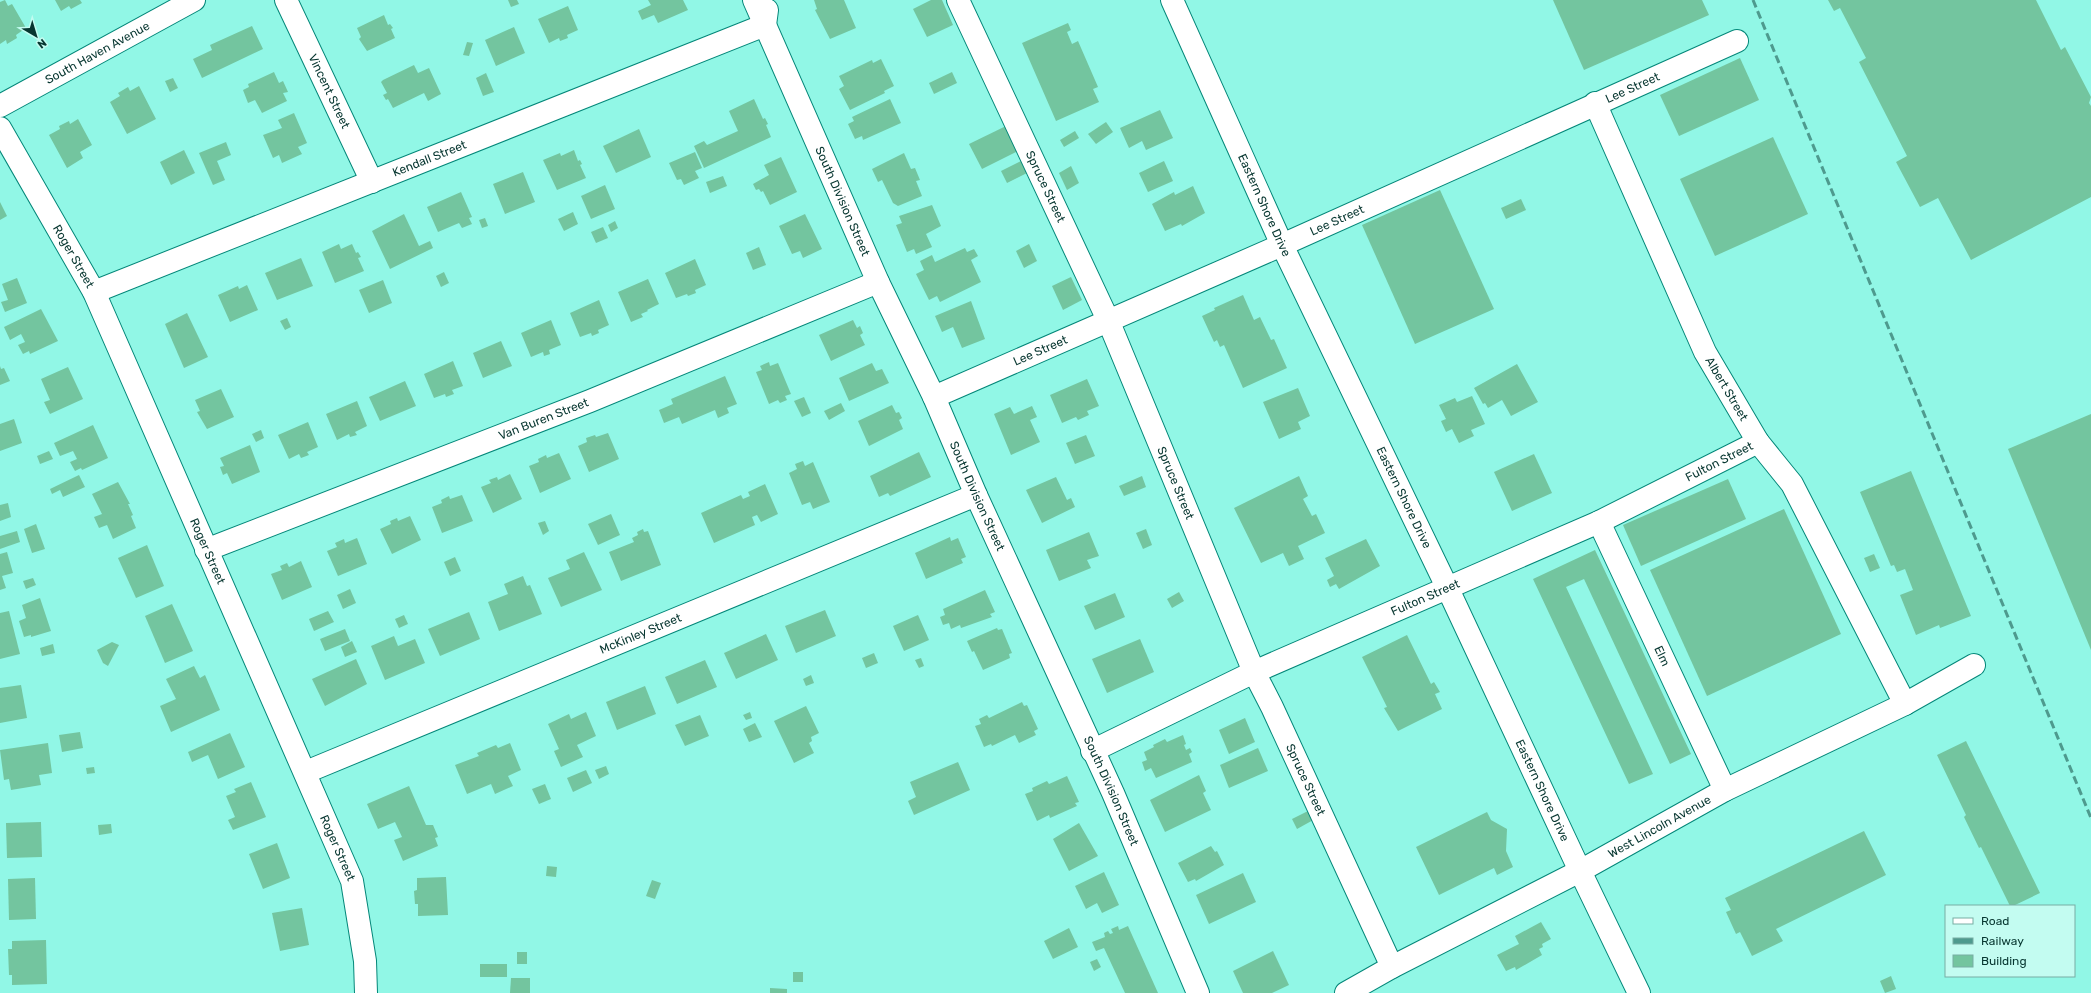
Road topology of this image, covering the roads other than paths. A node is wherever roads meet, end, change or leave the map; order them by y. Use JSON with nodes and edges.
{"nodes":[{"id":1,"x":194,"y":0,"type":"edge"},
{"id":2,"x":286,"y":0,"type":"edge"},
{"id":3,"x":754,"y":0,"type":"edge"},
{"id":4,"x":770,"y":0,"type":"edge"},
{"id":5,"x":958,"y":0,"type":"edge"},
{"id":6,"x":1172,"y":0,"type":"edge"},
{"id":7,"x":765,"y":25,"type":"junction"},
{"id":8,"x":1737,"y":40,"type":"dead end"},
{"id":9,"x":1595,"y":103,"type":"junction"},
{"id":10,"x":0,"y":106,"type":"edge"},
{"id":11,"x":0,"y":128,"type":"edge"},
{"id":12,"x":372,"y":182,"type":"junction"},
{"id":13,"x":1282,"y":245,"type":"junction"},
{"id":14,"x":878,"y":282,"type":"junction"},
{"id":15,"x":94,"y":292,"type":"junction"},
{"id":16,"x":1108,"y":320,"type":"junction"},
{"id":17,"x":934,"y":397,"type":"junction"},
{"id":18,"x":1758,"y":442,"type":"junction"},
{"id":19,"x":976,"y":495,"type":"junction"},
{"id":20,"x":1599,"y":522,"type":"junction"},
{"id":21,"x":206,"y":550,"type":"junction"},
{"id":22,"x":1447,"y":587,"type":"junction"},
{"id":23,"x":1974,"y":664,"type":"dead end"},
{"id":24,"x":1254,"y":672,"type":"junction"},
{"id":25,"x":1905,"y":704,"type":"junction"},
{"id":26,"x":1092,"y":751,"type":"junction"},
{"id":27,"x":306,"y":772,"type":"junction"},
{"id":28,"x":1725,"y":790,"type":"junction"},
{"id":29,"x":1580,"y":871,"type":"junction"},
{"id":30,"x":1392,"y":967,"type":"junction"},
{"id":31,"x":366,"y":993,"type":"edge"},
{"id":32,"x":1198,"y":993,"type":"edge"},
{"id":33,"x":1346,"y":993,"type":"edge"},
{"id":34,"x":1639,"y":993,"type":"edge"}],
"edges":[{"from":1,"to":10,"type":"street","name":"South Haven Avenue"},
{"from":2,"to":12,"type":"street","name":"Vincent Street"},
{"from":3,"to":7,"type":"street","name":"South Division Street"},
{"from":4,"to":7,"type":"street"},
{"from":5,"to":16,"type":"street","name":"Spruce Street"},
{"from":6,"to":13,"type":"street","name":"Eastern Shore Drive"},
{"from":7,"to":12,"type":"street","name":"Kendall Street"},
{"from":7,"to":14,"type":"street","name":"South Division Street"},
{"from":8,"to":9,"type":"street","name":"Lee Street"},
{"from":9,"to":13,"type":"street","name":"Lee Street"},
{"from":9,"to":18,"type":"street","name":"Albert Street"},
{"from":11,"to":15,"type":"street","name":"Roger Street"},
{"from":12,"to":15,"type":"street","name":"Kendall Street"},
{"from":13,"to":16,"type":"street","name":"Lee Street"},
{"from":13,"to":22,"type":"street","name":"Eastern Shore Drive"},
{"from":14,"to":17,"type":"street","name":"South Division Street"},
{"from":14,"to":21,"type":"street","name":"Van Buren Street"},
{"from":15,"to":21,"type":"street","name":"Roger Street"},
{"from":16,"to":17,"type":"street","name":"Lee Street"},
{"from":16,"to":24,"type":"street","name":"Spruce Street"},
{"from":17,"to":19,"type":"street","name":"South Division Street"},
{"from":18,"to":20,"type":"street","name":"Fulton Street"},
{"from":18,"to":25,"type":"street","name":"Albert Street"},
{"from":19,"to":26,"type":"street","name":"South Division Street"},
{"from":19,"to":27,"type":"street","name":"McKinley Street"},
{"from":20,"to":22,"type":"street","name":"Fulton Street"},
{"from":20,"to":28,"type":"street","name":"Elm"},
{"from":21,"to":27,"type":"street","name":"Roger Street"},
{"from":22,"to":24,"type":"street","name":"Fulton Street"},
{"from":22,"to":29,"type":"street","name":"Eastern Shore Drive"},
{"from":23,"to":25,"type":"street","name":"West Lincoln Avenue"},
{"from":24,"to":26,"type":"street","name":"Fulton Street"},
{"from":24,"to":30,"type":"street","name":"Spruce Street"},
{"from":25,"to":28,"type":"street","name":"West Lincoln Avenue"},
{"from":26,"to":32,"type":"street","name":"South Division Street"},
{"from":27,"to":31,"type":"street","name":"Roger Street"},
{"from":28,"to":29,"type":"street","name":"West Lincoln Avenue"},
{"from":29,"to":30,"type":"street","name":"West Lincoln Avenue"},
{"from":29,"to":34,"type":"street","name":"Eastern Shore Drive"},
{"from":30,"to":33,"type":"street","name":"West Lincoln Avenue"}]}
